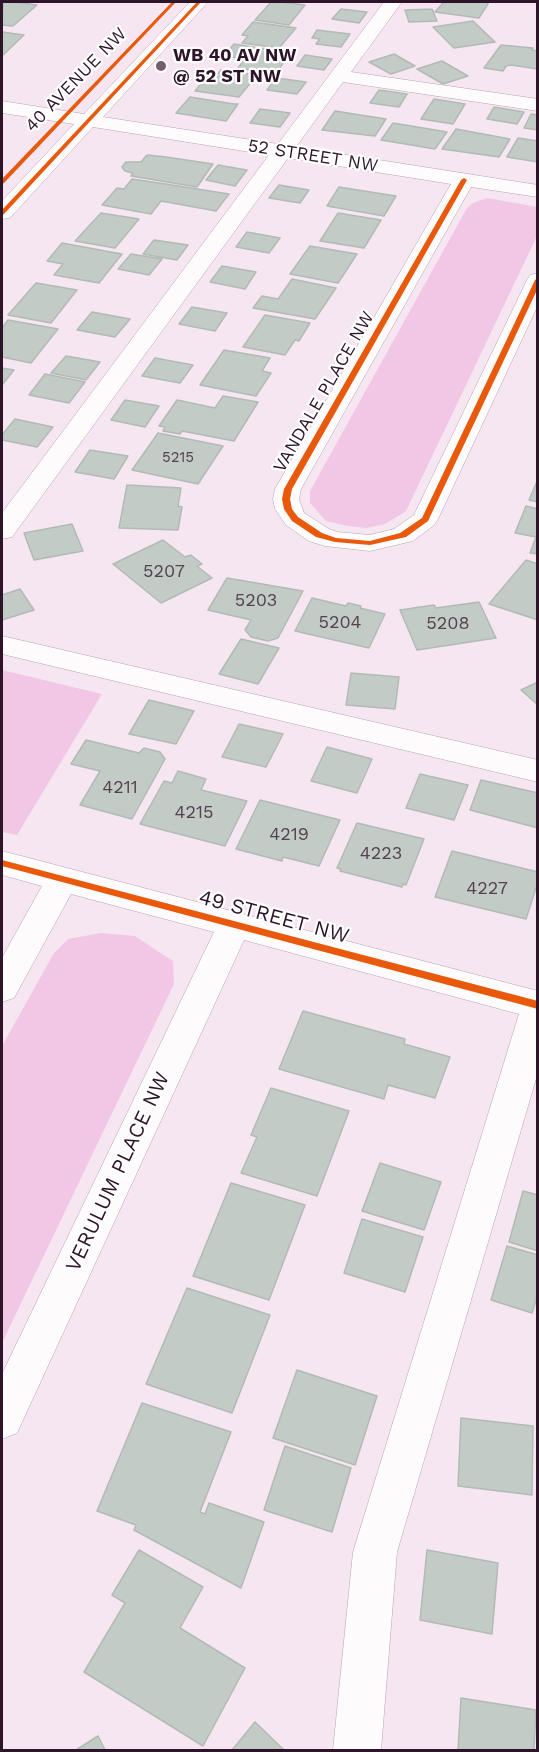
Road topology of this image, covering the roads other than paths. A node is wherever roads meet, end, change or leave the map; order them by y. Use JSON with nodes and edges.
{"nodes":[{"id":1,"x":174,"y":2,"type":"edge"},
{"id":2,"x":199,"y":2,"type":"edge"},
{"id":3,"x":393,"y":2,"type":"edge"},
{"id":4,"x":339,"y":76,"type":"junction"},
{"id":5,"x":537,"y":105,"type":"edge"},
{"id":6,"x":2,"y":107,"type":"edge"},
{"id":7,"x":63,"y":117,"type":"junction"},
{"id":8,"x":89,"y":121,"type":"junction"},
{"id":9,"x":284,"y":151,"type":"junction"},
{"id":10,"x":464,"y":180,"type":"junction"},
{"id":11,"x":2,"y":182,"type":"edge"},
{"id":12,"x":537,"y":191,"type":"edge"},
{"id":13,"x":2,"y":213,"type":"edge"},
{"id":14,"x":537,"y":280,"type":"edge"},
{"id":15,"x":2,"y":531,"type":"edge"},
{"id":16,"x":2,"y":645,"type":"edge"},
{"id":17,"x":537,"y":771,"type":"edge"},
{"id":18,"x":2,"y":863,"type":"edge"},
{"id":19,"x":63,"y":879,"type":"junction"},
{"id":20,"x":234,"y":925,"type":"junction"},
{"id":21,"x":2,"y":988,"type":"edge"},
{"id":22,"x":537,"y":1005,"type":"edge"},
{"id":23,"x":537,"y":1010,"type":"edge"},
{"id":24,"x":2,"y":1419,"type":"edge"},
{"id":25,"x":357,"y":1750,"type":"edge"}],
"edges":[{"from":1,"to":7,"type":"street","name":"40 AVENUE NW"},
{"from":2,"to":8,"type":"street","name":"40 AVENUE NW"},
{"from":3,"to":4,"type":"street"},
{"from":4,"to":5,"type":"street"},
{"from":4,"to":9,"type":"street"},
{"from":6,"to":7,"type":"street","name":"52 STREET NW"},
{"from":7,"to":8,"type":"street","name":"52 STREET NW"},
{"from":7,"to":11,"type":"street","name":"40 AVENUE NW"},
{"from":8,"to":9,"type":"street","name":"52 STREET NW"},
{"from":8,"to":13,"type":"street","name":"40 AVENUE NW"},
{"from":9,"to":10,"type":"street","name":"52 STREET NW"},
{"from":9,"to":15,"type":"street"},
{"from":10,"to":12,"type":"street","name":"52 STREET NW"},
{"from":10,"to":14,"type":"street","name":"VANDALE PLACE NW"},
{"from":16,"to":17,"type":"street"},
{"from":18,"to":19,"type":"street","name":"49 STREET NW"},
{"from":19,"to":20,"type":"street","name":"49 STREET NW"},
{"from":19,"to":21,"type":"street"},
{"from":20,"to":22,"type":"street","name":"49 STREET NW"},
{"from":20,"to":24,"type":"street","name":"VERULUM PLACE NW"},
{"from":23,"to":25,"type":"street"}]}
